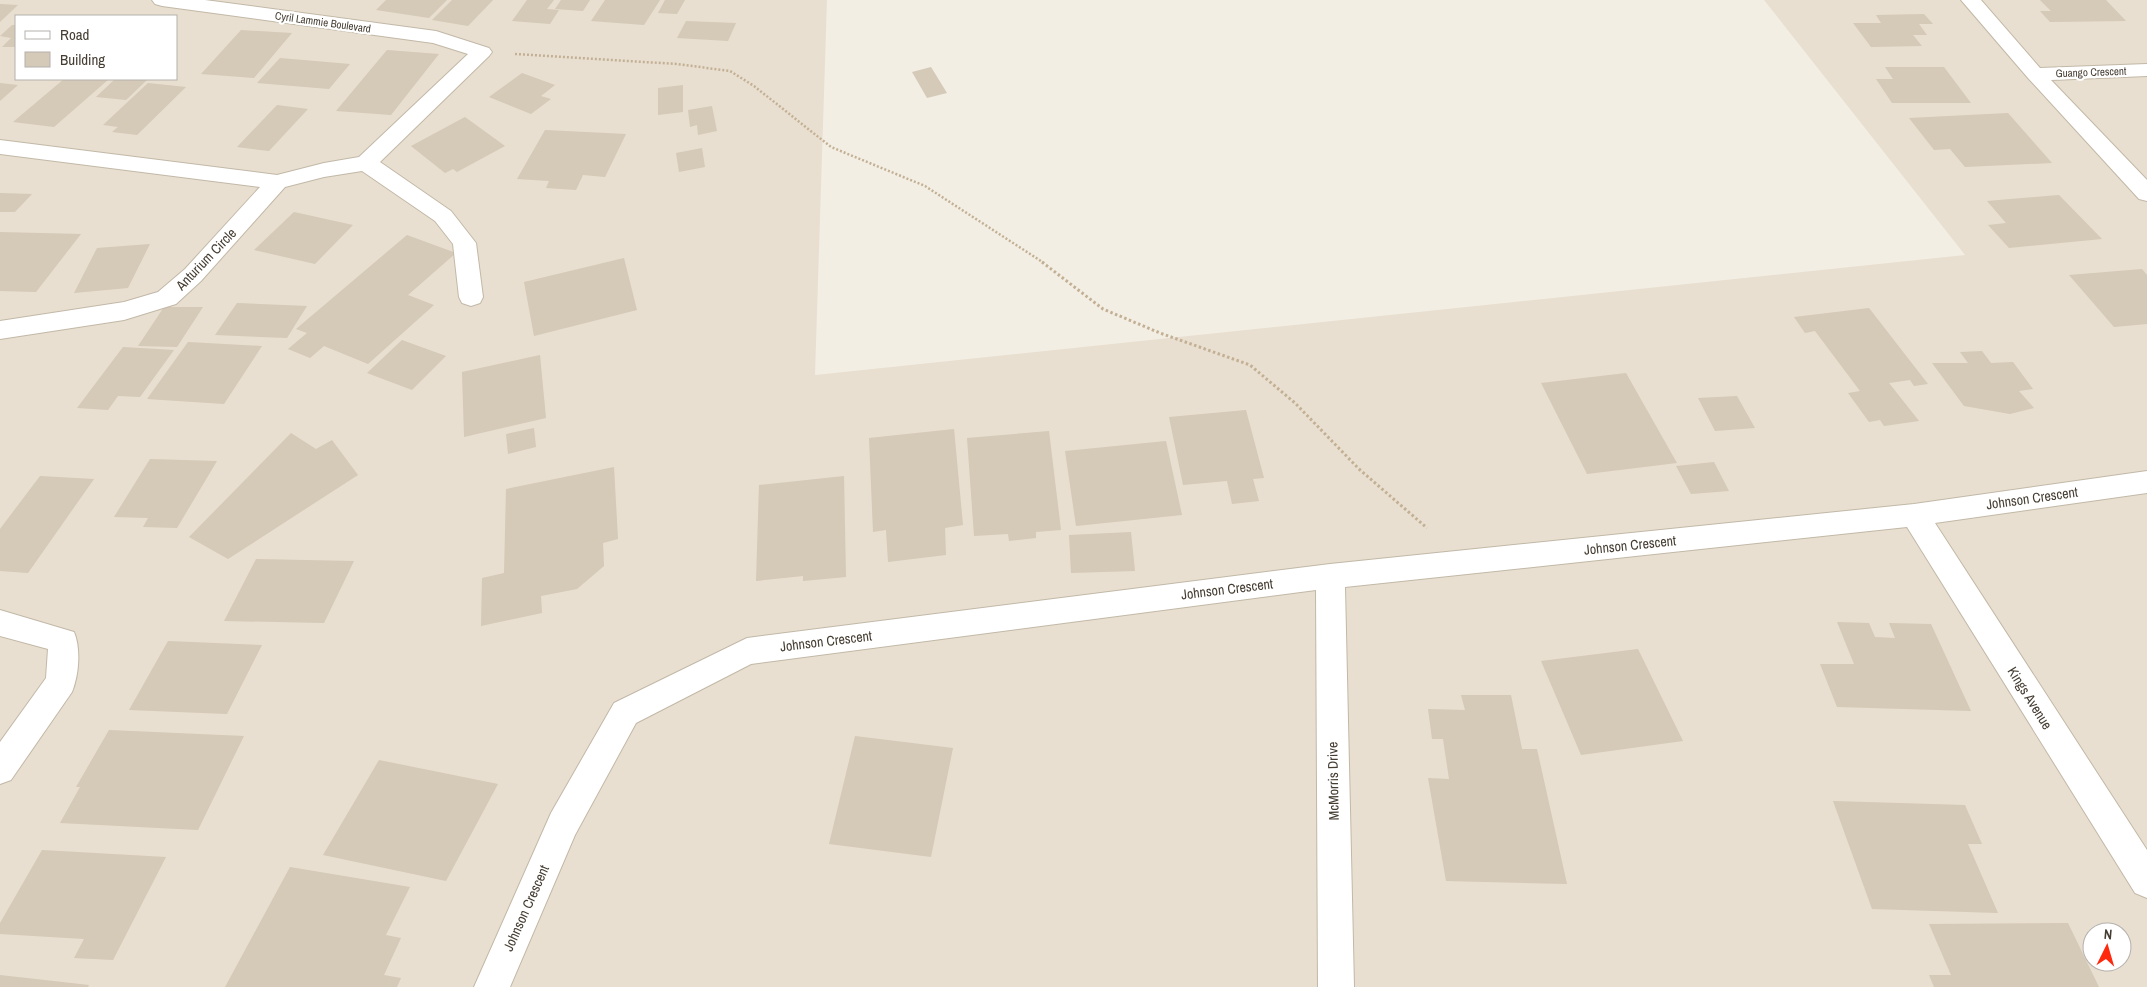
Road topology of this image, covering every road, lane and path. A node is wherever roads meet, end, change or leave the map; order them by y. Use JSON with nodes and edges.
{"nodes":[{"id":1,"x":162,"y":0,"type":"edge"},
{"id":2,"x":1971,"y":0,"type":"edge"},
{"id":3,"x":482,"y":52,"type":"junction"},
{"id":4,"x":2147,"y":70,"type":"edge"},
{"id":5,"x":2035,"y":74,"type":"junction"},
{"id":6,"x":0,"y":147,"type":"edge"},
{"id":7,"x":366,"y":163,"type":"junction"},
{"id":8,"x":277,"y":182,"type":"junction"},
{"id":9,"x":2147,"y":194,"type":"edge"},
{"id":10,"x":471,"y":297,"type":"dead end"},
{"id":11,"x":0,"y":330,"type":"edge"},
{"id":12,"x":2147,"y":482,"type":"edge"},
{"id":13,"x":1914,"y":515,"type":"junction"},
{"id":14,"x":1467,"y":563,"type":"junction"},
{"id":15,"x":1330,"y":576,"type":"junction"},
{"id":16,"x":0,"y":623,"type":"edge"},
{"id":17,"x":0,"y":770,"type":"edge"},
{"id":18,"x":2147,"y":881,"type":"edge"},
{"id":19,"x":492,"y":987,"type":"edge"},
{"id":20,"x":1336,"y":987,"type":"edge"}],
"edges":[{"from":1,"to":3,"type":"street","name":"Cyril Lammie Boulevard"},
{"from":2,"to":5,"type":"street"},
{"from":3,"to":7,"type":"street"},
{"from":3,"to":14,"type":"path"},
{"from":4,"to":5,"type":"street","name":"Guango Crescent"},
{"from":5,"to":9,"type":"street"},
{"from":6,"to":8,"type":"street"},
{"from":7,"to":8,"type":"street"},
{"from":7,"to":10,"type":"street"},
{"from":8,"to":11,"type":"street","name":"Anturium Circle"},
{"from":12,"to":13,"type":"street","name":"Johnson Crescent"},
{"from":13,"to":14,"type":"street","name":"Johnson Crescent"},
{"from":13,"to":18,"type":"street","name":"Kings Avenue"},
{"from":14,"to":15,"type":"street","name":"Johnson Crescent"},
{"from":15,"to":19,"type":"street","name":"Johnson Crescent"},
{"from":15,"to":20,"type":"street","name":"McMorris Drive"},
{"from":16,"to":17,"type":"street"}]}
